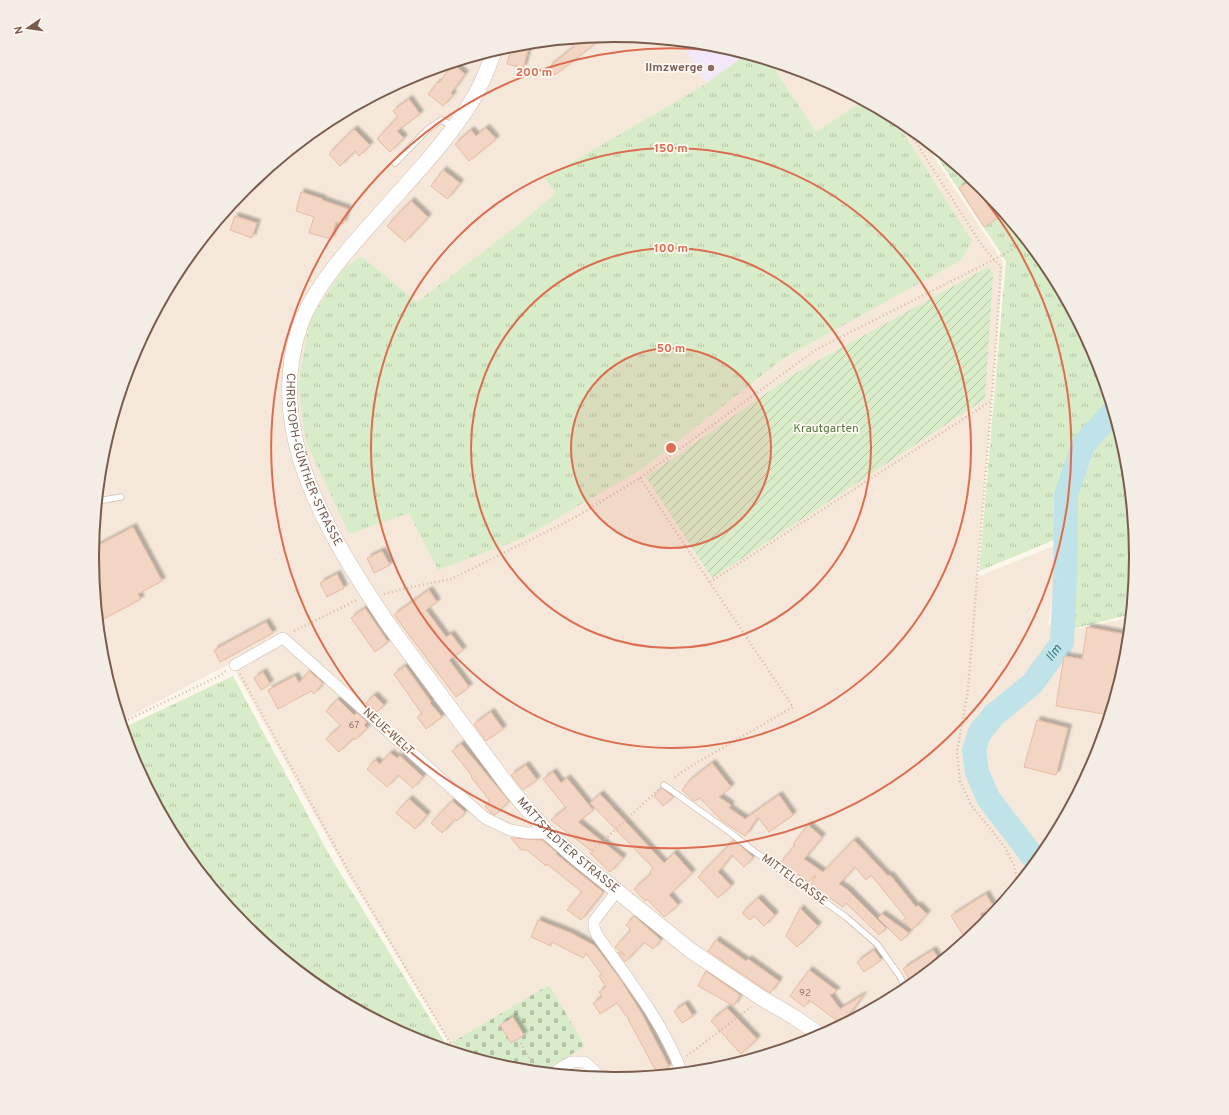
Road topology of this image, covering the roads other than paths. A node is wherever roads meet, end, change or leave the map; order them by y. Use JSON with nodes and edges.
{"nodes":[{"id":1,"x":492,"y":57,"type":"edge"},
{"id":2,"x":453,"y":126,"type":"junction"},
{"id":3,"x":395,"y":163,"type":"dead end"},
{"id":4,"x":121,"y":497,"type":"dead end"},
{"id":5,"x":102,"y":500,"type":"edge"},
{"id":6,"x":370,"y":596,"type":"joint"},
{"id":7,"x":235,"y":665,"type":"road end"},
{"id":8,"x":664,"y":784,"type":"road end"},
{"id":9,"x":548,"y":833,"type":"junction"},
{"id":10,"x":617,"y":891,"type":"junction"},
{"id":11,"x":904,"y":984,"type":"edge"},
{"id":12,"x":816,"y":1032,"type":"edge"},
{"id":13,"x":680,"y":1069,"type":"edge"},
{"id":14,"x":558,"y":1070,"type":"edge"},
{"id":15,"x":596,"y":1072,"type":"edge"}],
"edges":[{"from":1,"to":2,"type":"street","name":"CHRISTOPH-GÜNTHER-STRASSE"},
{"from":2,"to":3,"type":"lane"},
{"from":2,"to":6,"type":"street","name":"CHRISTOPH-GÜNTHER-STRASSE"},
{"from":4,"to":5,"type":"lane"},
{"from":6,"to":9,"type":"street","name":"MATTSTEDTER STRASSE"},
{"from":7,"to":9,"type":"street","name":"NEUE WELT"},
{"from":8,"to":11,"type":"lane","name":"MITTELGASSE"},
{"from":9,"to":10,"type":"street","name":"MATTSTEDTER STRASSE"},
{"from":10,"to":12,"type":"street","name":"MATTSTEDTER STRASSE"},
{"from":10,"to":13,"type":"street"},
{"from":14,"to":15,"type":"street"}]}
